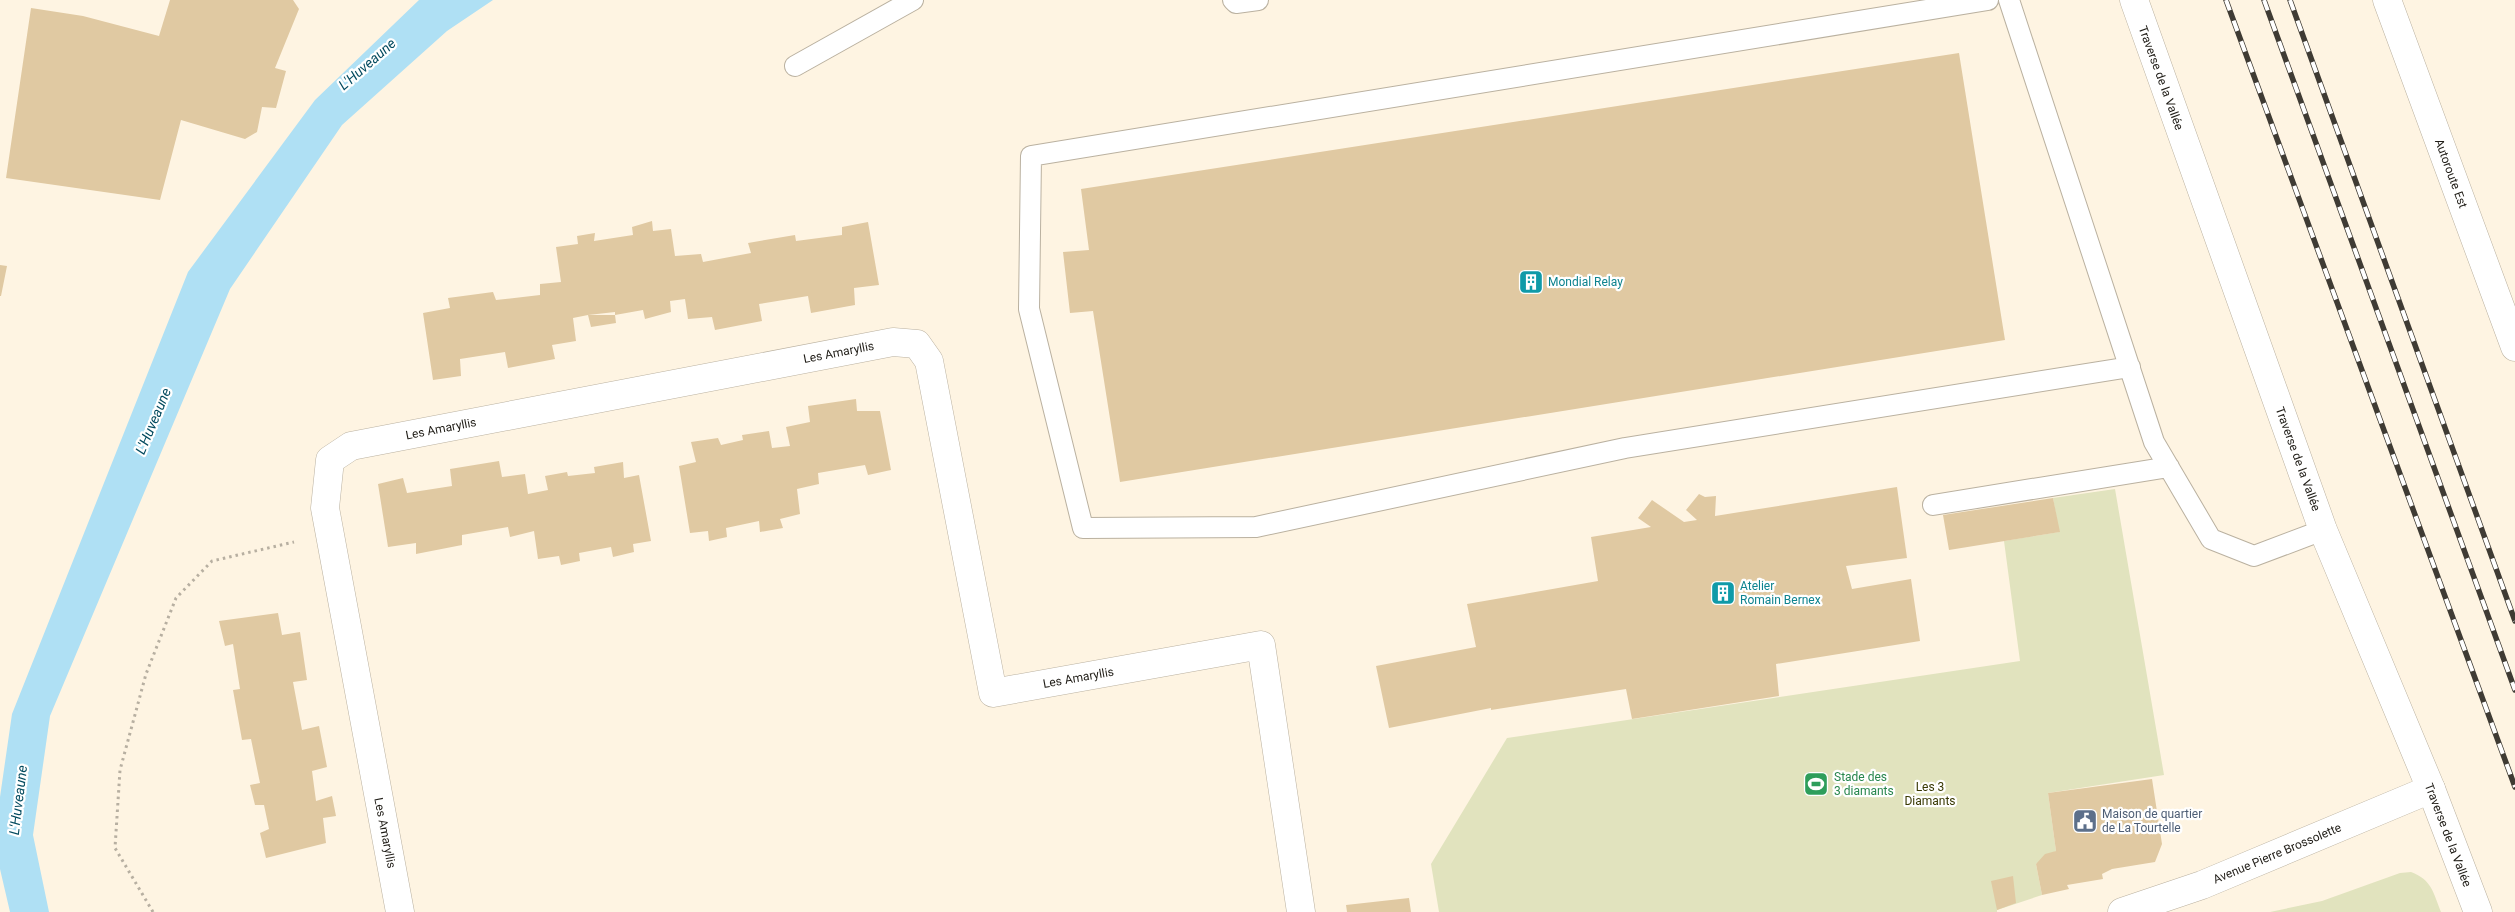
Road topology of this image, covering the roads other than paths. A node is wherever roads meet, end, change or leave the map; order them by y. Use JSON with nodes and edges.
{"nodes":[{"id":1,"x":913,"y":0,"type":"edge"},
{"id":2,"x":1233,"y":0,"type":"edge"},
{"id":3,"x":1258,"y":0,"type":"edge"},
{"id":4,"x":1988,"y":0,"type":"edge"},
{"id":5,"x":2009,"y":0,"type":"edge"},
{"id":6,"x":2134,"y":0,"type":"edge"},
{"id":7,"x":2387,"y":0,"type":"edge"},
{"id":8,"x":795,"y":66,"type":"dead end"},
{"id":9,"x":2515,"y":347,"type":"edge"},
{"id":10,"x":2130,"y":367,"type":"junction"},
{"id":11,"x":2169,"y":467,"type":"junction"},
{"id":12,"x":1933,"y":505,"type":"dead end"},
{"id":13,"x":2323,"y":530,"type":"junction"},
{"id":14,"x":2431,"y":789,"type":"junction"},
{"id":15,"x":400,"y":912,"type":"edge"},
{"id":16,"x":1301,"y":912,"type":"edge"},
{"id":17,"x":2122,"y":912,"type":"edge"},
{"id":18,"x":2478,"y":912,"type":"edge"}],
"edges":[{"from":1,"to":8,"type":"lane"},
{"from":2,"to":3,"type":"lane"},
{"from":4,"to":10,"type":"lane"},
{"from":5,"to":10,"type":"lane"},
{"from":6,"to":13,"type":"main road","name":"Traverse de la Vallée"},
{"from":7,"to":9,"type":"main road","name":"Autoroute Est"},
{"from":10,"to":11,"type":"lane"},
{"from":11,"to":12,"type":"lane"},
{"from":11,"to":13,"type":"lane"},
{"from":13,"to":14,"type":"main road","name":"Traverse de la Vallée"},
{"from":14,"to":17,"type":"main road","name":"Avenue Pierre Brossolette"},
{"from":14,"to":18,"type":"main road","name":"Traverse de la Vallée"},
{"from":15,"to":16,"type":"main road","name":"Les Amaryllis"}]}
